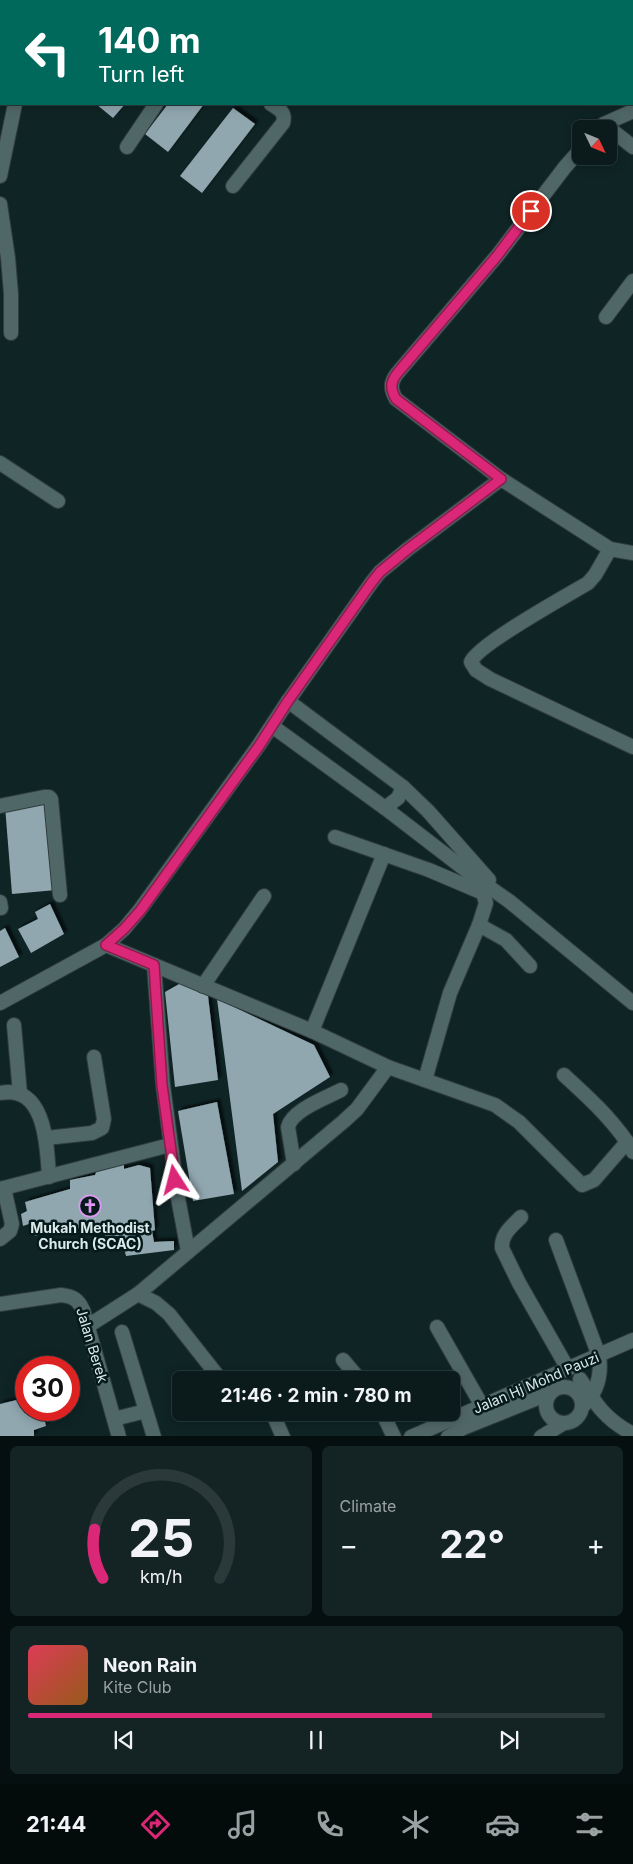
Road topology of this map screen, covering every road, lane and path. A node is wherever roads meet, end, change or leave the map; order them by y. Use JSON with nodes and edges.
{"nodes":[{"id":1,"x":14,"y":105,"type":"edge"},
{"id":2,"x":155,"y":105,"type":"edge"},
{"id":3,"x":273,"y":105,"type":"edge"},
{"id":4,"x":633,"y":111,"type":"edge"},
{"id":5,"x":616,"y":120,"type":"edge"},
{"id":6,"x":618,"y":137,"type":"edge"},
{"id":7,"x":128,"y":147,"type":"dead end"},
{"id":8,"x":633,"y":147,"type":"edge"},
{"id":9,"x":572,"y":159,"type":"edge"},
{"id":10,"x":0,"y":176,"type":"edge"},
{"id":11,"x":233,"y":186,"type":"dead end"},
{"id":12,"x":0,"y":204,"type":"edge"},
{"id":13,"x":633,"y":281,"type":"edge"},
{"id":14,"x":606,"y":317,"type":"dead end"},
{"id":15,"x":11,"y":333,"type":"dead end"},
{"id":16,"x":0,"y":463,"type":"edge"},
{"id":17,"x":501,"y":479,"type":"junction"},
{"id":18,"x":58,"y":501,"type":"dead end"},
{"id":19,"x":610,"y":548,"type":"junction"},
{"id":20,"x":633,"y":553,"type":"edge"},
{"id":21,"x":288,"y":701,"type":"junction"},
{"id":22,"x":272,"y":726,"type":"junction"},
{"id":23,"x":633,"y":747,"type":"edge"},
{"id":24,"x":403,"y":787,"type":"junction"},
{"id":25,"x":0,"y":806,"type":"edge"},
{"id":26,"x":385,"y":808,"type":"junction"},
{"id":27,"x":335,"y":837,"type":"dead end"},
{"id":28,"x":384,"y":854,"type":"junction"},
{"id":29,"x":60,"y":895,"type":"dead end"},
{"id":30,"x":264,"y":896,"type":"dead end"},
{"id":31,"x":509,"y":901,"type":"junction"},
{"id":32,"x":0,"y":902,"type":"edge"},
{"id":33,"x":0,"y":908,"type":"edge"},
{"id":34,"x":479,"y":925,"type":"junction"},
{"id":35,"x":106,"y":945,"type":"junction"},
{"id":36,"x":154,"y":965,"type":"junction"},
{"id":37,"x":530,"y":966,"type":"dead end"},
{"id":38,"x":204,"y":986,"type":"junction"},
{"id":39,"x":0,"y":1003,"type":"edge"},
{"id":40,"x":633,"y":1003,"type":"edge"},
{"id":41,"x":14,"y":1025,"type":"dead end"},
{"id":42,"x":312,"y":1031,"type":"junction"},
{"id":43,"x":94,"y":1057,"type":"dead end"},
{"id":44,"x":388,"y":1067,"type":"junction"},
{"id":45,"x":564,"y":1075,"type":"dead end"},
{"id":46,"x":425,"y":1080,"type":"junction"},
{"id":47,"x":341,"y":1090,"type":"dead end"},
{"id":48,"x":0,"y":1093,"type":"edge"},
{"id":49,"x":20,"y":1094,"type":"junction"},
{"id":50,"x":46,"y":1138,"type":"junction"},
{"id":51,"x":170,"y":1145,"type":"junction"},
{"id":52,"x":630,"y":1147,"type":"edge"},
{"id":53,"x":294,"y":1164,"type":"junction"},
{"id":54,"x":49,"y":1177,"type":"junction"},
{"id":55,"x":2,"y":1189,"type":"edge"},
{"id":56,"x":5,"y":1215,"type":"edge"},
{"id":57,"x":521,"y":1217,"type":"dead end"},
{"id":58,"x":0,"y":1239,"type":"edge"},
{"id":59,"x":556,"y":1240,"type":"dead end"},
{"id":60,"x":188,"y":1251,"type":"junction"},
{"id":61,"x":138,"y":1294,"type":"junction"},
{"id":62,"x":0,"y":1304,"type":"edge"},
{"id":63,"x":88,"y":1326,"type":"junction"},
{"id":64,"x":437,"y":1326,"type":"dead end"},
{"id":65,"x":122,"y":1332,"type":"dead end"},
{"id":66,"x":633,"y":1340,"type":"edge"},
{"id":67,"x":599,"y":1356,"type":"junction"},
{"id":68,"x":342,"y":1360,"type":"dead end"},
{"id":69,"x":582,"y":1363,"type":"junction"},
{"id":70,"x":568,"y":1369,"type":"junction"},
{"id":71,"x":215,"y":1371,"type":"edge"},
{"id":72,"x":352,"y":1371,"type":"edge"},
{"id":73,"x":575,"y":1383,"type":"junction"},
{"id":74,"x":550,"y":1393,"type":"junction"},
{"id":75,"x":587,"y":1402,"type":"junction"},
{"id":76,"x":482,"y":1406,"type":"junction"},
{"id":77,"x":146,"y":1411,"type":"junction"},
{"id":78,"x":114,"y":1419,"type":"junction"},
{"id":79,"x":276,"y":1421,"type":"edge"},
{"id":80,"x":386,"y":1421,"type":"edge"},
{"id":81,"x":564,"y":1423,"type":"junction"},
{"id":82,"x":633,"y":1434,"type":"edge"},
{"id":83,"x":119,"y":1436,"type":"edge"},
{"id":84,"x":154,"y":1436,"type":"edge"},
{"id":85,"x":283,"y":1436,"type":"edge"},
{"id":86,"x":394,"y":1436,"type":"edge"},
{"id":87,"x":411,"y":1436,"type":"edge"},
{"id":88,"x":448,"y":1436,"type":"edge"},
{"id":89,"x":541,"y":1436,"type":"edge"}],
"edges":[{"from":1,"to":10,"type":"street"},
{"from":2,"to":7,"type":"street"},
{"from":3,"to":11,"type":"street"},
{"from":4,"to":5,"type":"street"},
{"from":6,"to":8,"type":"street"},
{"from":9,"to":17,"type":"street"},
{"from":12,"to":15,"type":"street"},
{"from":13,"to":14,"type":"street"},
{"from":16,"to":18,"type":"street"},
{"from":17,"to":19,"type":"street"},
{"from":17,"to":21,"type":"street"},
{"from":19,"to":20,"type":"street"},
{"from":19,"to":23,"type":"street"},
{"from":21,"to":22,"type":"street"},
{"from":21,"to":24,"type":"street"},
{"from":22,"to":26,"type":"street"},
{"from":22,"to":35,"type":"street"},
{"from":24,"to":26,"type":"street"},
{"from":24,"to":31,"type":"street"},
{"from":25,"to":29,"type":"street"},
{"from":26,"to":31,"type":"street"},
{"from":27,"to":28,"type":"street"},
{"from":28,"to":34,"type":"street"},
{"from":28,"to":42,"type":"street"},
{"from":30,"to":38,"type":"street"},
{"from":31,"to":40,"type":"street"},
{"from":32,"to":33,"type":"street"},
{"from":34,"to":37,"type":"street"},
{"from":34,"to":46,"type":"street"},
{"from":35,"to":36,"type":"street"},
{"from":35,"to":39,"type":"street"},
{"from":36,"to":38,"type":"street"},
{"from":36,"to":51,"type":"street"},
{"from":38,"to":42,"type":"street"},
{"from":41,"to":49,"type":"street"},
{"from":42,"to":44,"type":"street"},
{"from":43,"to":50,"type":"street"},
{"from":44,"to":46,"type":"street"},
{"from":44,"to":53,"type":"street"},
{"from":45,"to":52,"type":"street"},
{"from":46,"to":52,"type":"street"},
{"from":47,"to":53,"type":"street"},
{"from":48,"to":49,"type":"street"},
{"from":49,"to":50,"type":"street"},
{"from":50,"to":54,"type":"street"},
{"from":51,"to":54,"type":"street"},
{"from":51,"to":60,"type":"street"},
{"from":53,"to":60,"type":"street"},
{"from":54,"to":55,"type":"street"},
{"from":55,"to":56,"type":"street"},
{"from":56,"to":58,"type":"street"},
{"from":57,"to":70,"type":"street"},
{"from":59,"to":67,"type":"street"},
{"from":60,"to":61,"type":"street"},
{"from":61,"to":63,"type":"street"},
{"from":61,"to":71,"type":"street"},
{"from":62,"to":63,"type":"street","name":"Jalan Berek"},
{"from":63,"to":78,"type":"street","name":"Jalan Berek"},
{"from":64,"to":76,"type":"street"},
{"from":65,"to":77,"type":"street"},
{"from":66,"to":67,"type":"street","name":"Jalan Hj Mohd Pauzi"},
{"from":67,"to":69,"type":"street","name":"Jalan Hj Mohd Pauzi"},
{"from":67,"to":75,"type":"street"},
{"from":68,"to":72,"type":"street"},
{"from":69,"to":70,"type":"street","name":"Jalan Hj Mohd Pauzi"},
{"from":69,"to":73,"type":"street"},
{"from":70,"to":76,"type":"street","name":"Jalan Hj Mohd Pauzi"},
{"from":73,"to":74,"type":"street"},
{"from":73,"to":75,"type":"street"},
{"from":74,"to":81,"type":"street"},
{"from":74,"to":88,"type":"street"},
{"from":75,"to":81,"type":"street"},
{"from":75,"to":82,"type":"street"},
{"from":76,"to":87,"type":"street","name":"Jalan Hj Mohd Pauzi"},
{"from":77,"to":78,"type":"street"},
{"from":77,"to":84,"type":"street"},
{"from":78,"to":83,"type":"street","name":"Jalan Berek"},
{"from":79,"to":85,"type":"street"},
{"from":80,"to":86,"type":"street"},
{"from":81,"to":89,"type":"street"}]}
